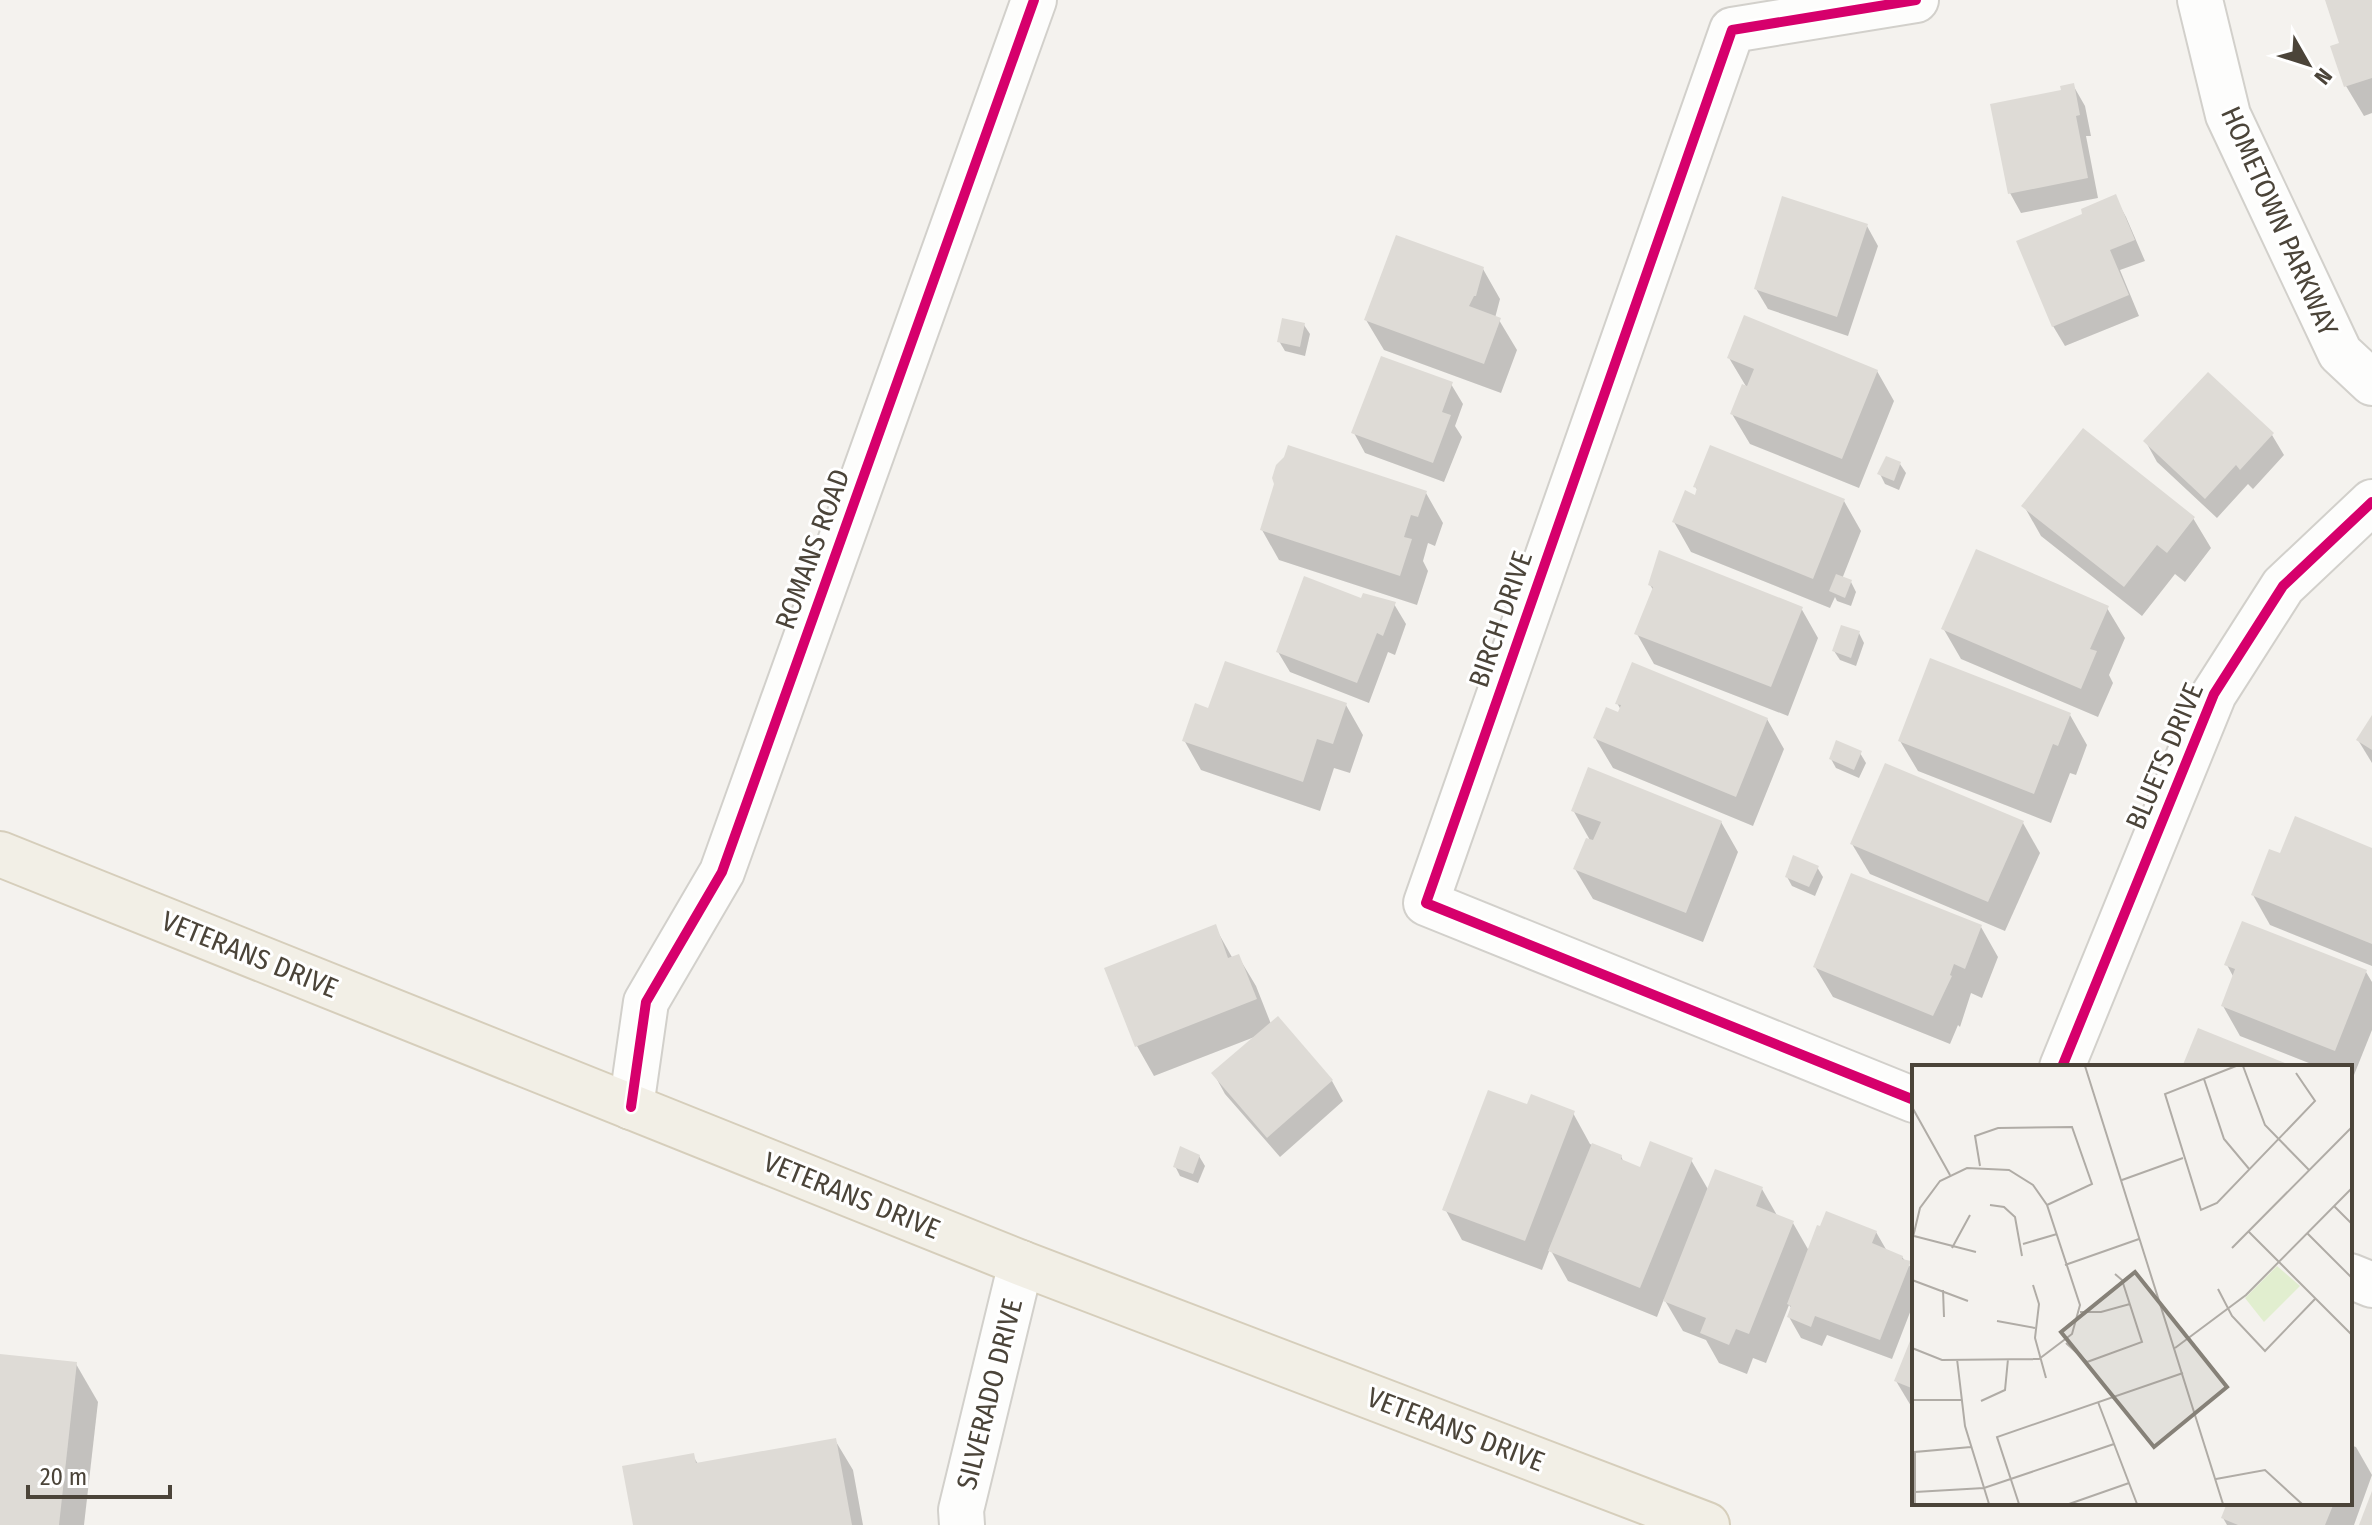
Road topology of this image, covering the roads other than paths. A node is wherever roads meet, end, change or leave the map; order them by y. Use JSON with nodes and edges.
{"nodes":[{"id":1,"x":1034,"y":0,"type":"edge"},
{"id":2,"x":1916,"y":0,"type":"edge"},
{"id":3,"x":2200,"y":0,"type":"edge"},
{"id":4,"x":2372,"y":383,"type":"edge"},
{"id":5,"x":2372,"y":502,"type":"edge"},
{"id":6,"x":0,"y":854,"type":"edge"},
{"id":7,"x":2063,"y":1065,"type":"edge"},
{"id":8,"x":1912,"y":1099,"type":"edge"},
{"id":9,"x":631,"y":1107,"type":"junction"},
{"id":10,"x":1021,"y":1263,"type":"junction"},
{"id":11,"x":2352,"y":1277,"type":"edge"},
{"id":12,"x":2372,"y":1285,"type":"edge"},
{"id":13,"x":962,"y":1525,"type":"edge"},
{"id":14,"x":1707,"y":1525,"type":"edge"}],
"edges":[{"from":1,"to":9,"type":"street","name":"ROMANS ROAD"},
{"from":2,"to":8,"type":"street","name":"BIRCH DRIVE"},
{"from":3,"to":4,"type":"street","name":"HOMETOWN PARKWAY"},
{"from":5,"to":7,"type":"street","name":"BLUETS DRIVE"},
{"from":6,"to":9,"type":"main road","name":"VETERANS DRIVE"},
{"from":9,"to":10,"type":"main road","name":"VETERANS DRIVE"},
{"from":10,"to":13,"type":"street","name":"SILVERADO DRIVE"},
{"from":10,"to":14,"type":"main road","name":"VETERANS DRIVE"},
{"from":11,"to":12,"type":"street"}]}
